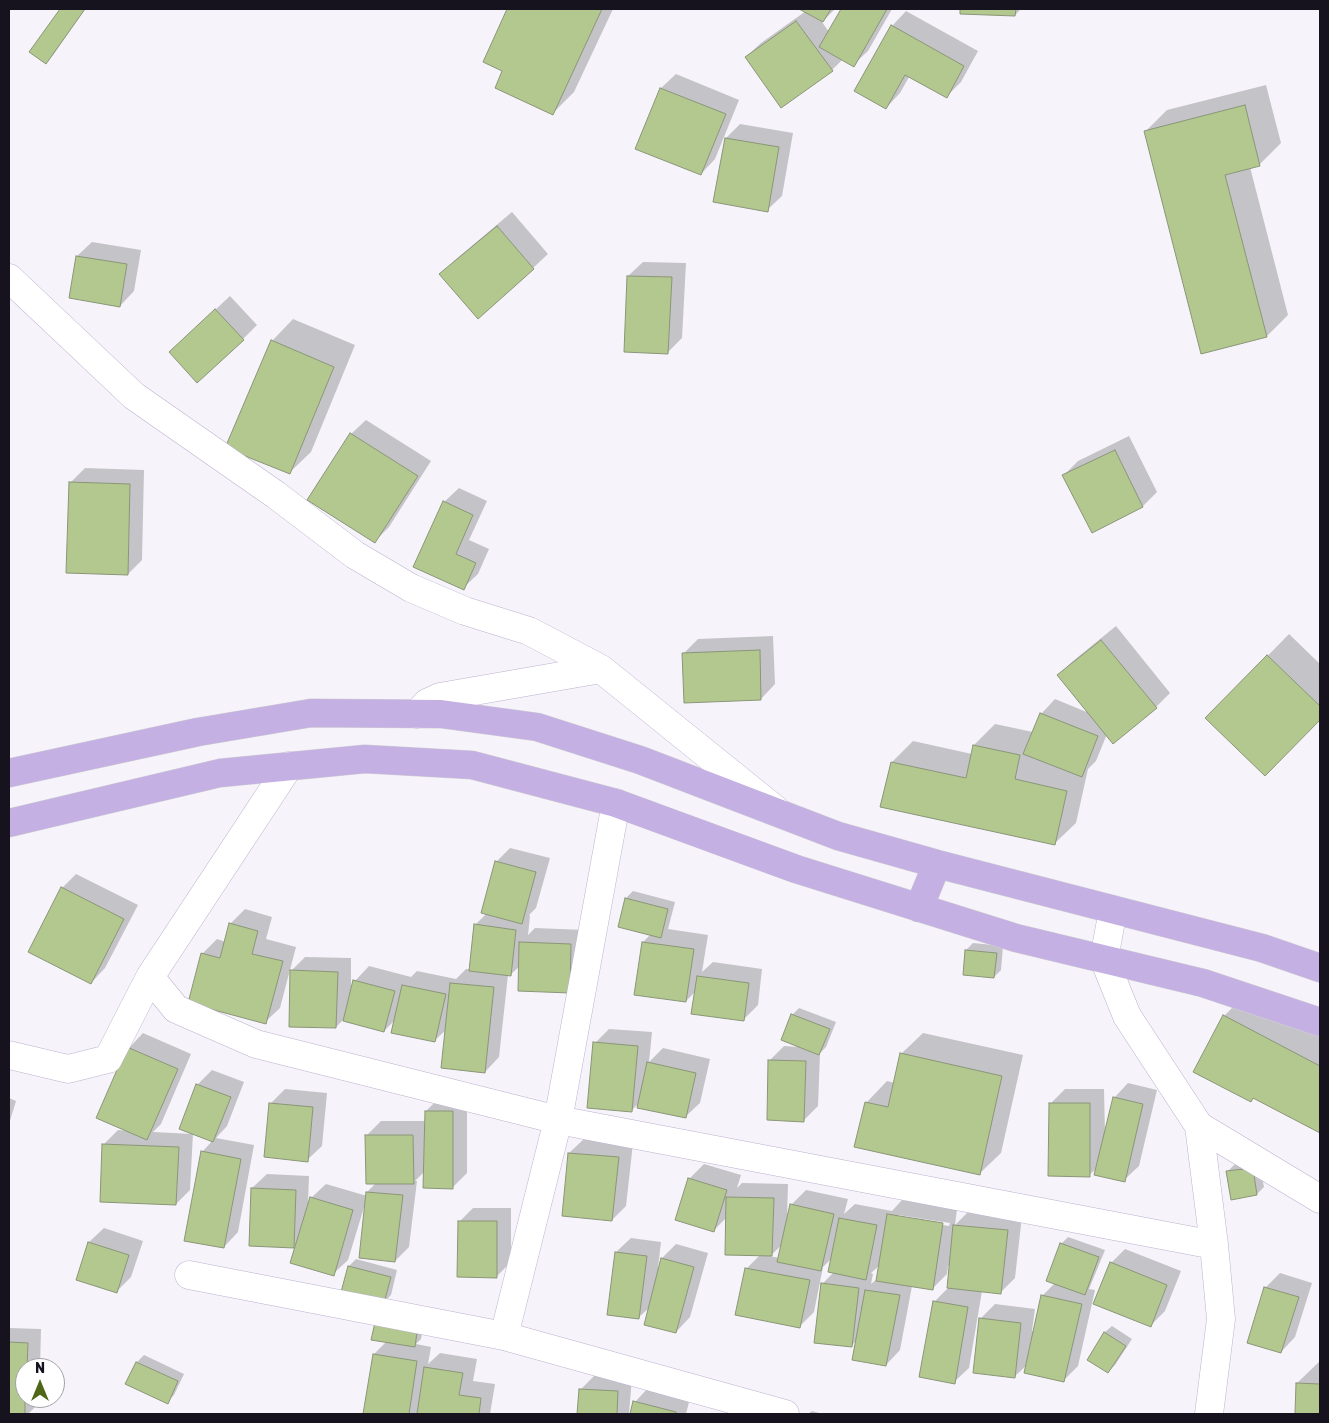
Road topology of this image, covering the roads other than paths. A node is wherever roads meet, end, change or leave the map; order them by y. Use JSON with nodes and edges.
{"nodes":[{"id":1,"x":9,"y":278,"type":"edge"},
{"id":2,"x":601,"y":670,"type":"junction"},
{"id":3,"x":417,"y":714,"type":"junction"},
{"id":4,"x":289,"y":766,"type":"junction"},
{"id":5,"x":9,"y":773,"type":"edge"},
{"id":6,"x":616,"y":803,"type":"junction"},
{"id":7,"x":779,"y":812,"type":"junction"},
{"id":8,"x":9,"y":823,"type":"edge"},
{"id":9,"x":937,"y":864,"type":"junction"},
{"id":10,"x":919,"y":908,"type":"junction"},
{"id":11,"x":1113,"y":910,"type":"junction"},
{"id":12,"x":1104,"y":959,"type":"junction"},
{"id":13,"x":1320,"y":968,"type":"edge"},
{"id":14,"x":150,"y":977,"type":"junction"},
{"id":15,"x":1320,"y":1022,"type":"edge"},
{"id":16,"x":9,"y":1055,"type":"edge"},
{"id":17,"x":558,"y":1120,"type":"junction"},
{"id":18,"x":1199,"y":1126,"type":"junction"},
{"id":19,"x":1320,"y":1199,"type":"edge"},
{"id":20,"x":1214,"y":1245,"type":"junction"},
{"id":21,"x":189,"y":1275,"type":"dead end"},
{"id":22,"x":504,"y":1336,"type":"junction"},
{"id":23,"x":785,"y":1414,"type":"edge"},
{"id":24,"x":1209,"y":1414,"type":"edge"}],
"edges":[{"from":1,"to":2,"type":"street"},
{"from":2,"to":3,"type":"street"},
{"from":2,"to":7,"type":"street"},
{"from":3,"to":5,"type":"main road"},
{"from":3,"to":7,"type":"main road"},
{"from":4,"to":6,"type":"main road"},
{"from":4,"to":8,"type":"main road"},
{"from":4,"to":14,"type":"street"},
{"from":6,"to":10,"type":"main road"},
{"from":6,"to":17,"type":"street"},
{"from":7,"to":9,"type":"main road"},
{"from":9,"to":10,"type":"main road"},
{"from":9,"to":11,"type":"main road"},
{"from":10,"to":12,"type":"main road"},
{"from":11,"to":12,"type":"street"},
{"from":11,"to":13,"type":"main road"},
{"from":12,"to":15,"type":"main road"},
{"from":12,"to":18,"type":"street"},
{"from":14,"to":16,"type":"street"},
{"from":14,"to":17,"type":"street"},
{"from":17,"to":20,"type":"street"},
{"from":17,"to":22,"type":"street"},
{"from":18,"to":19,"type":"street"},
{"from":18,"to":20,"type":"street"},
{"from":20,"to":24,"type":"street"},
{"from":21,"to":22,"type":"street"},
{"from":22,"to":23,"type":"street"}]}
